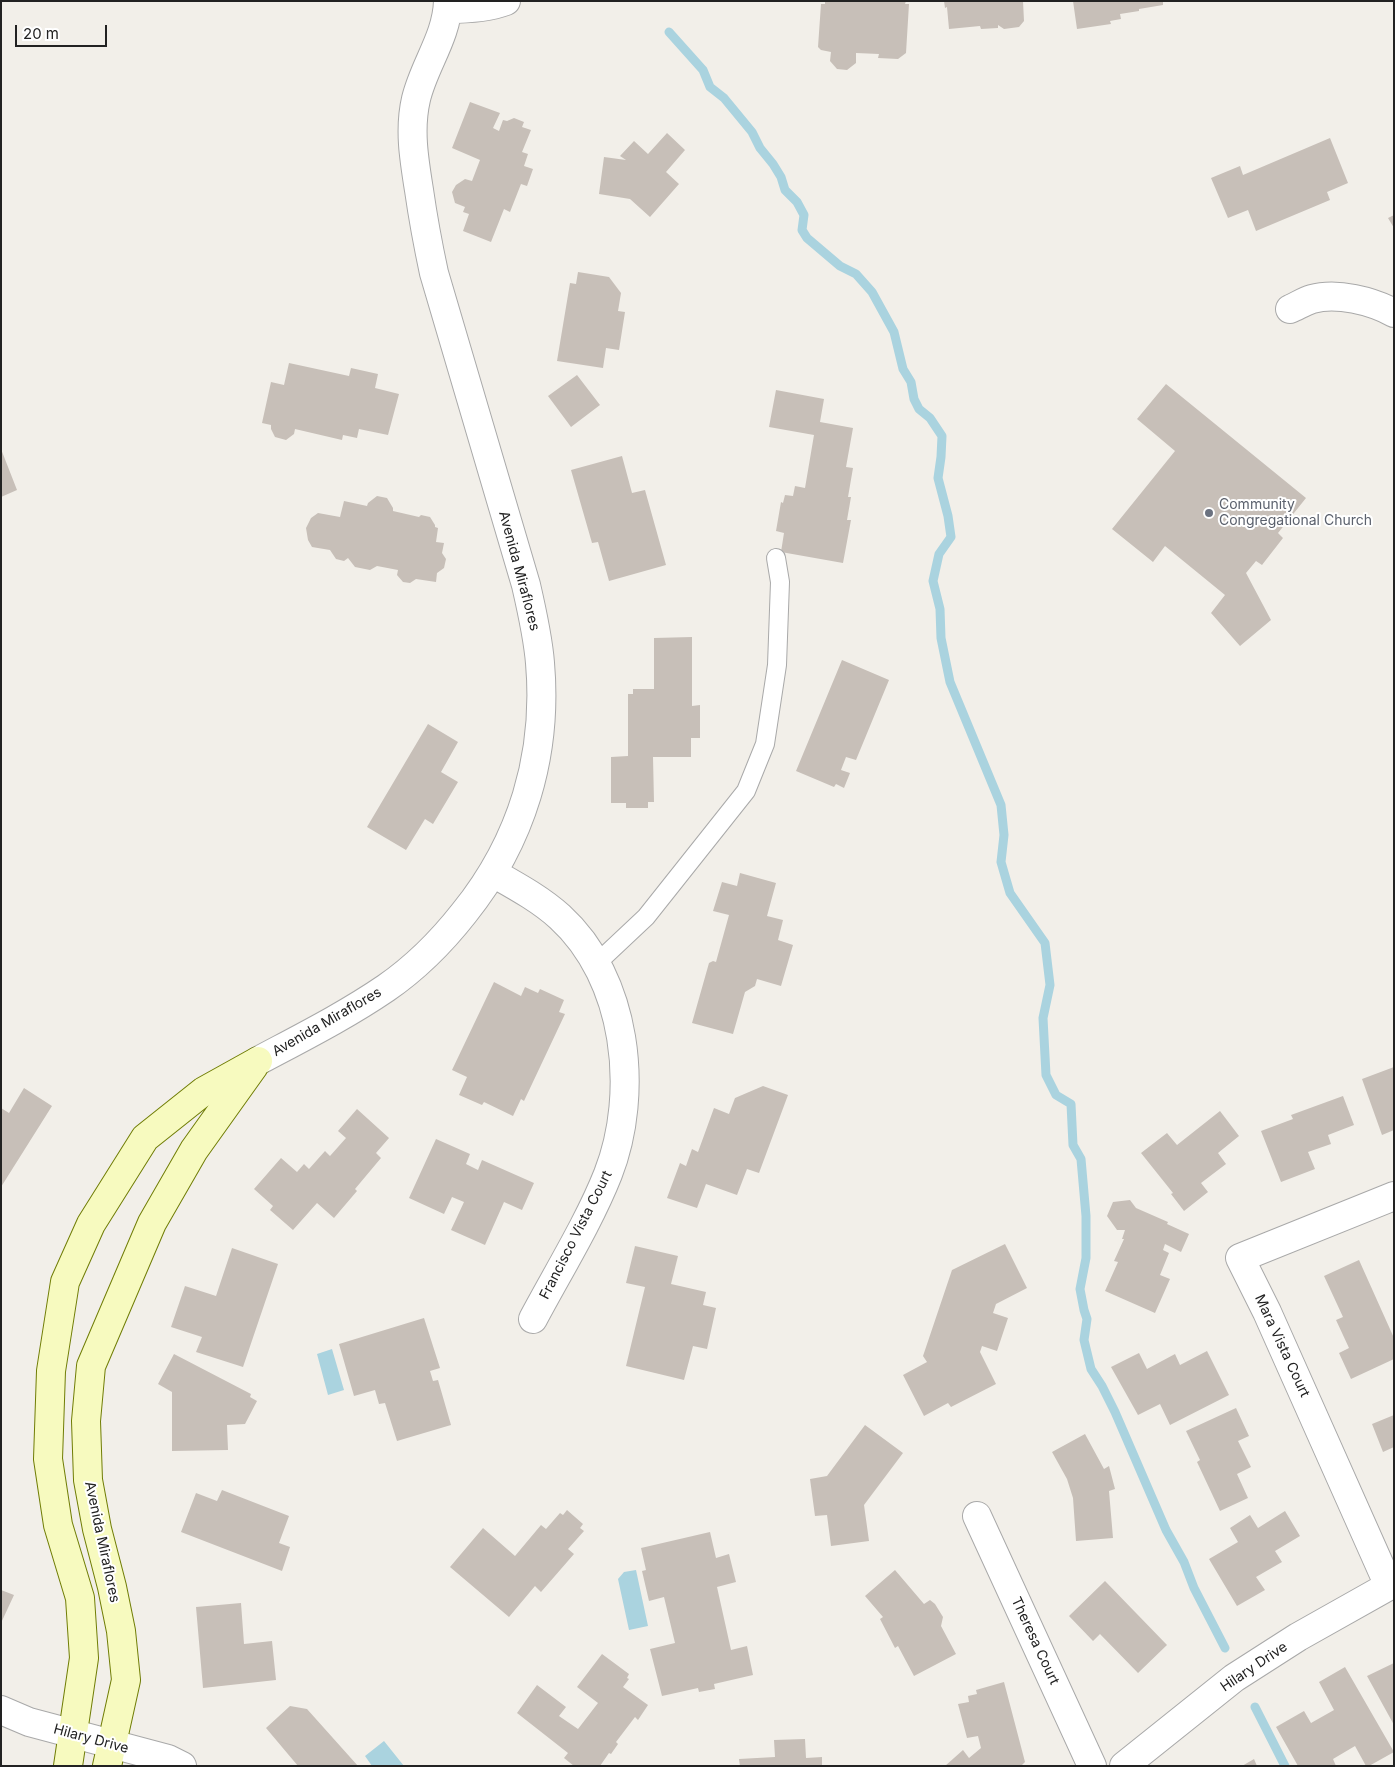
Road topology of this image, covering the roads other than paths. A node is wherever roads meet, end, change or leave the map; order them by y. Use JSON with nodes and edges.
{"nodes":[{"id":1,"x":506,"y":1,"type":"edge"},
{"id":2,"x":448,"y":5,"type":"edge"},
{"id":3,"x":1290,"y":309,"type":"dead end"},
{"id":4,"x":1394,"y":313,"type":"edge"},
{"id":5,"x":776,"y":558,"type":"dead end"},
{"id":6,"x":493,"y":873,"type":"junction"},
{"id":7,"x":596,"y":964,"type":"junction"},
{"id":8,"x":258,"y":1061,"type":"junction"},
{"id":9,"x":1394,"y":1196,"type":"edge"},
{"id":10,"x":533,"y":1319,"type":"dead end"},
{"id":11,"x":977,"y":1516,"type":"dead end"},
{"id":12,"x":1391,"y":1584,"type":"edge"},
{"id":13,"x":1,"y":1710,"type":"edge"},
{"id":14,"x":74,"y":1734,"type":"junction"},
{"id":15,"x":109,"y":1755,"type":"edge"},
{"id":16,"x":68,"y":1766,"type":"edge"},
{"id":17,"x":182,"y":1766,"type":"edge"},
{"id":18,"x":1092,"y":1766,"type":"edge"},
{"id":19,"x":1124,"y":1766,"type":"edge"}],
"edges":[{"from":1,"to":2,"type":"street"},
{"from":2,"to":6,"type":"street","name":"Avenida Miraflores"},
{"from":3,"to":4,"type":"street"},
{"from":5,"to":7,"type":"lane"},
{"from":6,"to":7,"type":"street","name":"Francisco Vista Court"},
{"from":6,"to":8,"type":"street","name":"Avenida Miraflores"},
{"from":7,"to":10,"type":"street","name":"Francisco Vista Court"},
{"from":8,"to":14,"type":"street","name":"Avenida Miraflores"},
{"from":8,"to":15,"type":"street","name":"Avenida Miraflores"},
{"from":9,"to":12,"type":"street","name":"Mara Vista Court"},
{"from":11,"to":18,"type":"street","name":"Theresa Court"},
{"from":12,"to":19,"type":"street","name":"Hilary Drive"},
{"from":13,"to":14,"type":"street","name":"Hilary Drive"},
{"from":14,"to":15,"type":"street","name":"Hilary Drive"},
{"from":14,"to":16,"type":"street","name":"Avenida Miraflores"},
{"from":15,"to":17,"type":"street","name":"Hilary Drive"}]}
